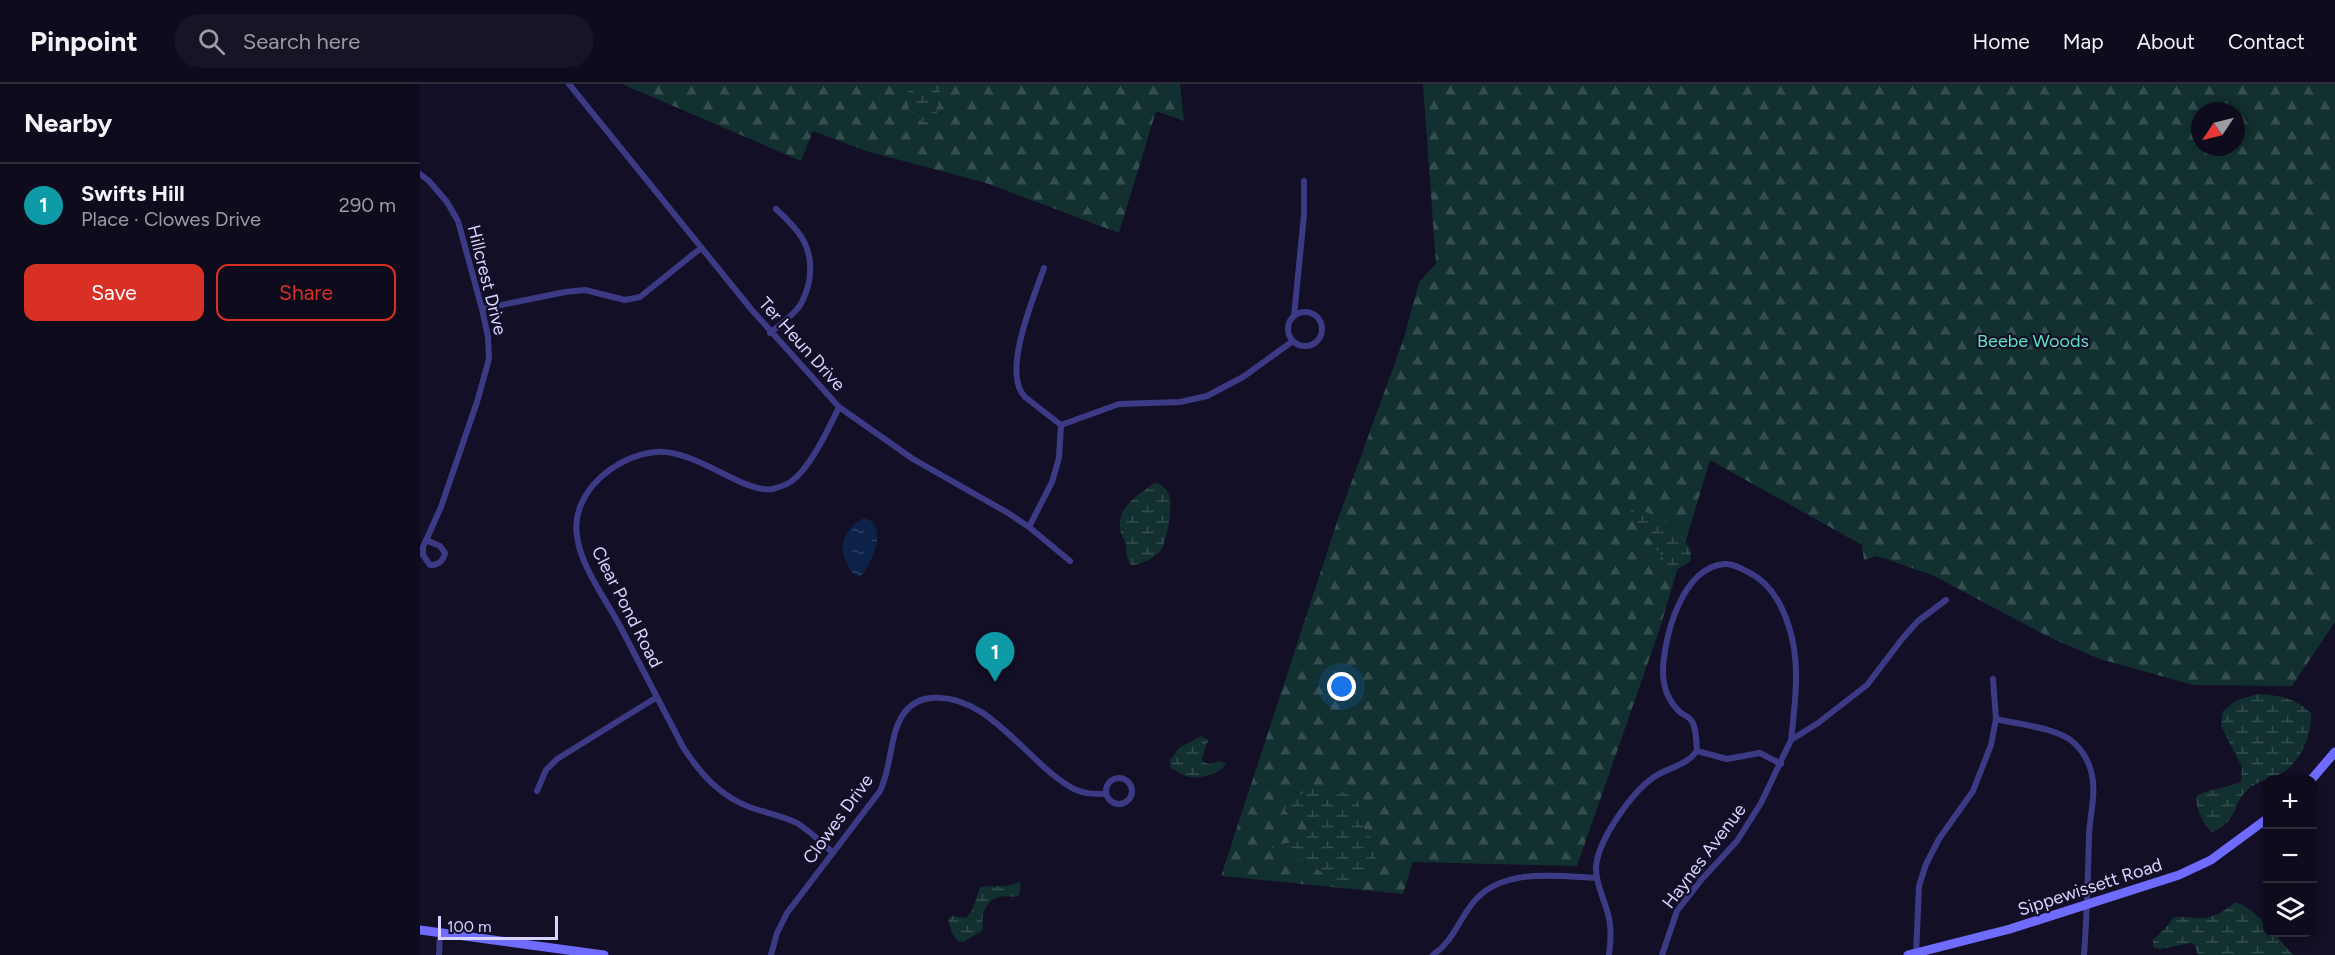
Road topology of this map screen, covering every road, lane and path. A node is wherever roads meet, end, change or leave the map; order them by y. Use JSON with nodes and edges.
{"nodes":[{"id":1,"x":569,"y":84,"type":"edge"},
{"id":2,"x":420,"y":174,"type":"edge"},
{"id":3,"x":1304,"y":181,"type":"dead end"},
{"id":4,"x":776,"y":209,"type":"dead end"},
{"id":5,"x":701,"y":248,"type":"junction"},
{"id":6,"x":1044,"y":268,"type":"dead end"},
{"id":7,"x":483,"y":309,"type":"junction"},
{"id":8,"x":1294,"y":316,"type":"junction"},
{"id":9,"x":770,"y":333,"type":"junction"},
{"id":10,"x":1293,"y":341,"type":"junction"},
{"id":11,"x":839,"y":407,"type":"junction"},
{"id":12,"x":1061,"y":424,"type":"junction"},
{"id":13,"x":1029,"y":527,"type":"junction"},
{"id":14,"x":426,"y":540,"type":"dead end"},
{"id":15,"x":1070,"y":561,"type":"dead end"},
{"id":16,"x":1946,"y":600,"type":"dead end"},
{"id":17,"x":1993,"y":679,"type":"dead end"},
{"id":18,"x":657,"y":697,"type":"junction"},
{"id":19,"x":1996,"y":719,"type":"junction"},
{"id":20,"x":1791,"y":740,"type":"junction"},
{"id":21,"x":1697,"y":751,"type":"junction"},
{"id":22,"x":2335,"y":752,"type":"edge"},
{"id":23,"x":1781,"y":764,"type":"junction"},
{"id":24,"x":2315,"y":775,"type":"edge"},
{"id":25,"x":537,"y":791,"type":"dead end"},
{"id":26,"x":1106,"y":794,"type":"junction"},
{"id":27,"x":2263,"y":822,"type":"edge"},
{"id":28,"x":833,"y":853,"type":"junction"},
{"id":29,"x":1596,"y":878,"type":"junction"},
{"id":30,"x":2088,"y":904,"type":"junction"},
{"id":31,"x":420,"y":930,"type":"edge"},
{"id":32,"x":440,"y":933,"type":"junction"},
{"id":33,"x":1913,"y":954,"type":"edge"},
{"id":34,"x":439,"y":955,"type":"edge"},
{"id":35,"x":604,"y":955,"type":"edge"},
{"id":36,"x":771,"y":955,"type":"edge"},
{"id":37,"x":1433,"y":955,"type":"edge"},
{"id":38,"x":1609,"y":955,"type":"edge"},
{"id":39,"x":1662,"y":955,"type":"edge"},
{"id":40,"x":2084,"y":955,"type":"edge"}],
"edges":[{"from":1,"to":5,"type":"street","name":"Ter Heun Drive"},
{"from":2,"to":7,"type":"street","name":"Hillcrest Drive"},
{"from":3,"to":8,"type":"street"},
{"from":4,"to":9,"type":"street"},
{"from":5,"to":7,"type":"street"},
{"from":5,"to":9,"type":"street","name":"Ter Heun Drive"},
{"from":6,"to":12,"type":"street"},
{"from":7,"to":14,"type":"street","name":"Hillcrest Drive"},
{"from":8,"to":10,"type":"street"},
{"from":8,"to":10,"type":"street"},
{"from":9,"to":11,"type":"street","name":"Ter Heun Drive"},
{"from":10,"to":12,"type":"street"},
{"from":11,"to":13,"type":"street","name":"Ter Heun Drive"},
{"from":11,"to":18,"type":"street","name":"Clear Pond Road"},
{"from":12,"to":13,"type":"street"},
{"from":13,"to":15,"type":"street","name":"Ter Heun Drive"},
{"from":16,"to":20,"type":"street"},
{"from":17,"to":19,"type":"street"},
{"from":18,"to":25,"type":"street"},
{"from":18,"to":28,"type":"street","name":"Clear Pond Road"},
{"from":19,"to":30,"type":"street"},
{"from":19,"to":33,"type":"street"},
{"from":20,"to":21,"type":"street","name":"Haynes Avenue"},
{"from":20,"to":23,"type":"street","name":"Haynes Avenue"},
{"from":21,"to":23,"type":"street"},
{"from":21,"to":29,"type":"street"},
{"from":22,"to":24,"type":"main road"},
{"from":23,"to":39,"type":"street","name":"Haynes Avenue"},
{"from":26,"to":26,"type":"street","name":"Clowes Drive"},
{"from":26,"to":28,"type":"street","name":"Clowes Drive"},
{"from":27,"to":30,"type":"main road","name":"Sippewissett Road"},
{"from":28,"to":36,"type":"street","name":"Clowes Drive"},
{"from":29,"to":37,"type":"street"},
{"from":29,"to":38,"type":"street"},
{"from":30,"to":33,"type":"main road","name":"Sippewissett Road"},
{"from":30,"to":40,"type":"street"},
{"from":31,"to":32,"type":"main road"},
{"from":32,"to":34,"type":"street"},
{"from":32,"to":35,"type":"main road"}]}
